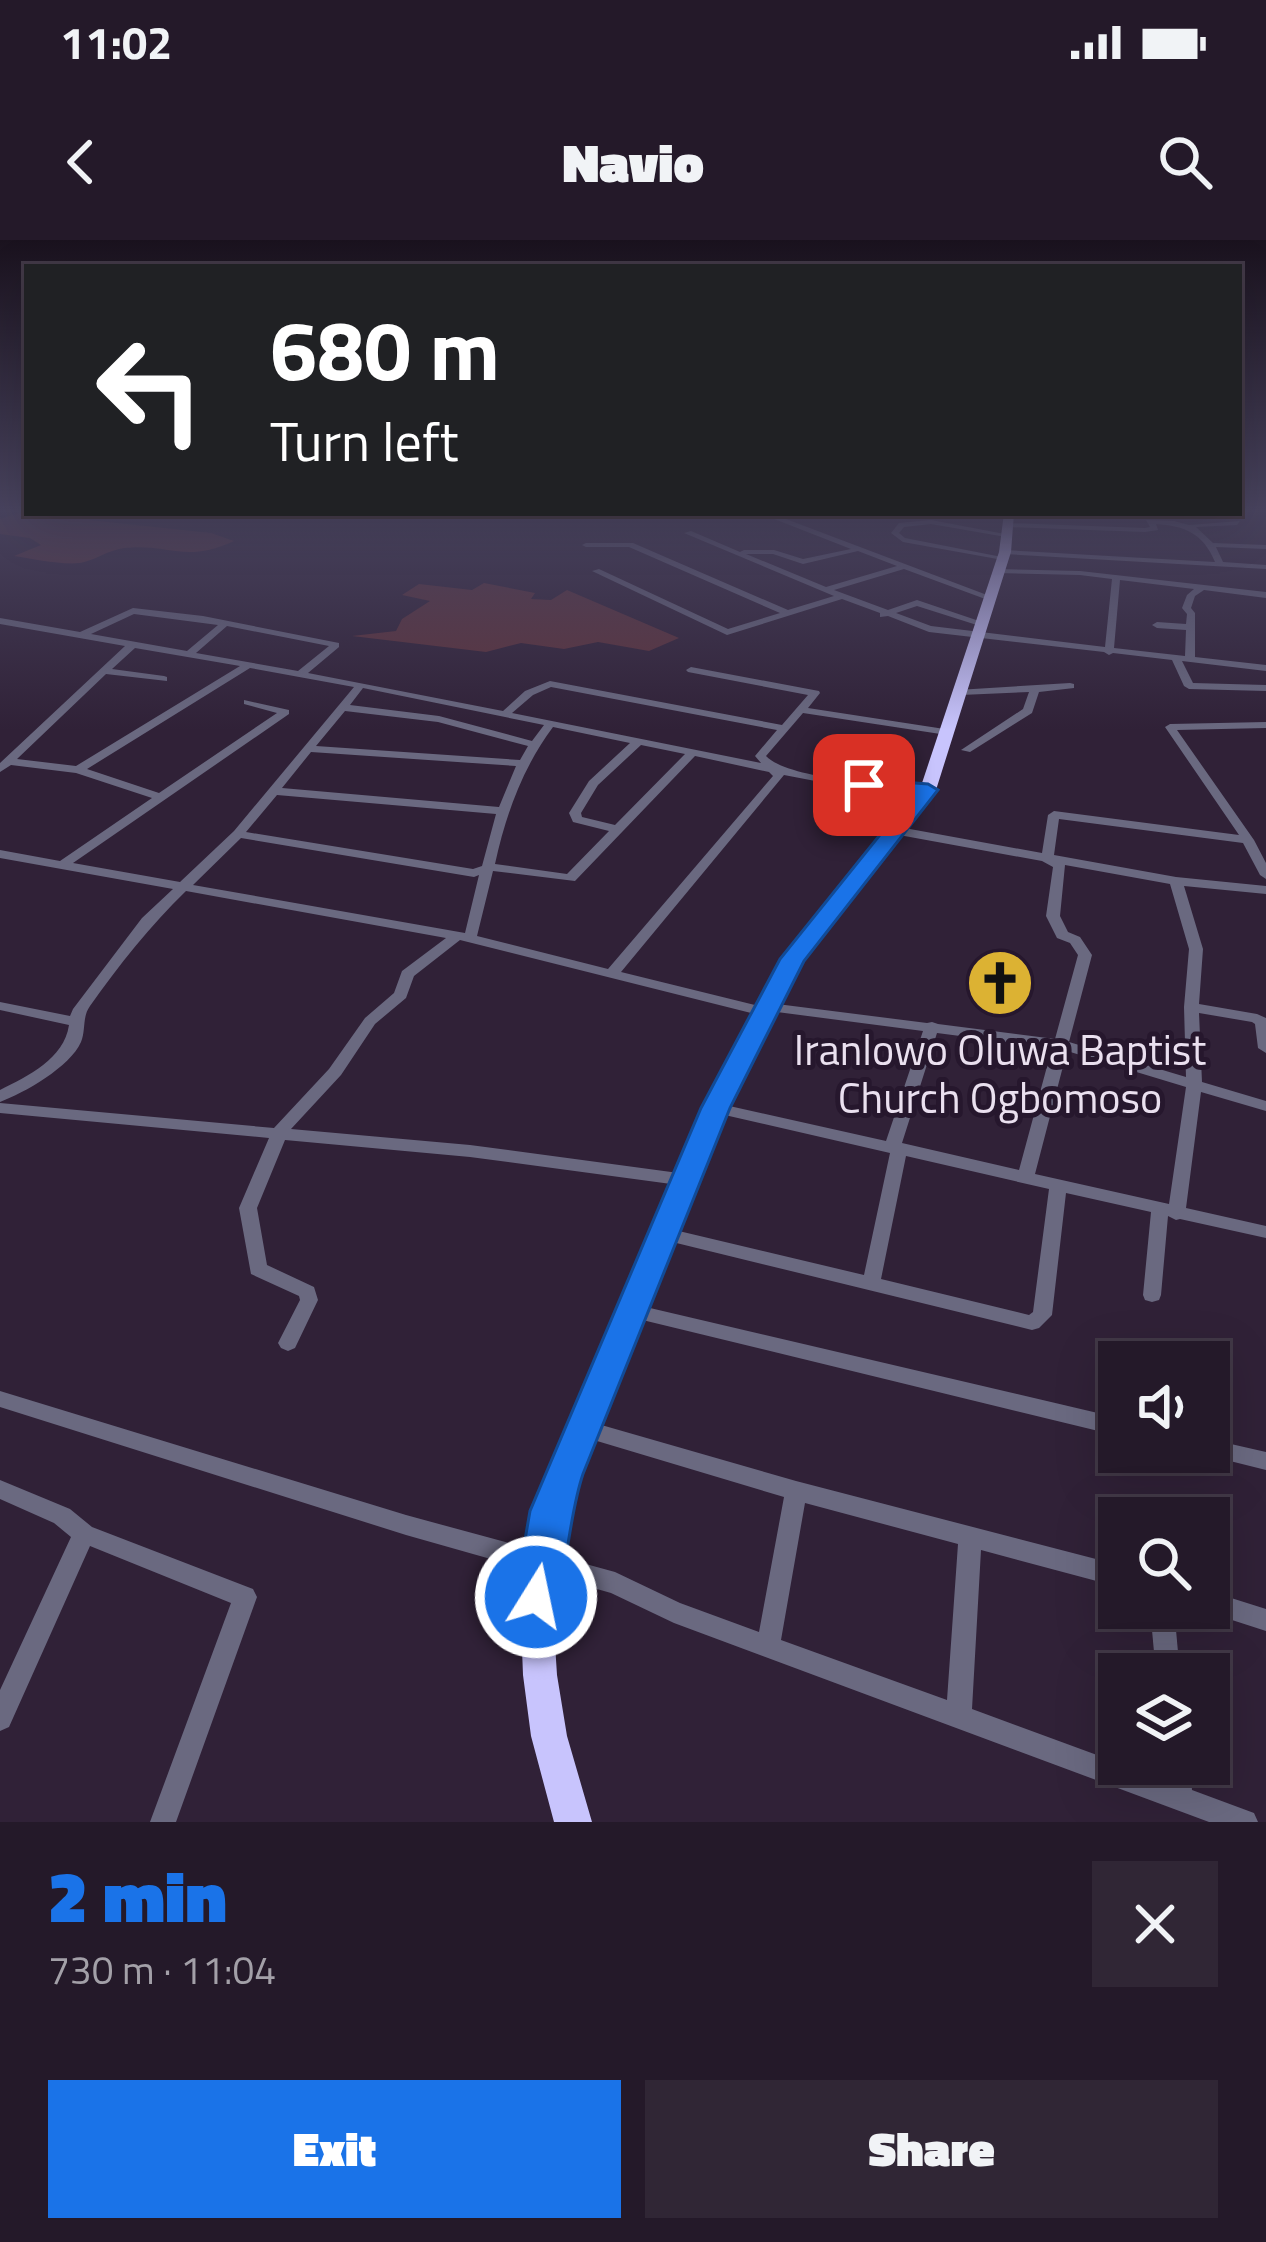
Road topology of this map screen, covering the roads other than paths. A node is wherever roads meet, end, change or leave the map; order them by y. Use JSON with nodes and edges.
{"nodes":[{"id":1,"x":621,"y":583,"type":"edge"},
{"id":2,"x":718,"y":583,"type":"edge"},
{"id":3,"x":808,"y":583,"type":"edge"},
{"id":4,"x":841,"y":583,"type":"edge"},
{"id":5,"x":951,"y":583,"type":"edge"},
{"id":6,"x":995,"y":583,"type":"edge"},
{"id":7,"x":1115,"y":583,"type":"edge"},
{"id":8,"x":1163,"y":583,"type":"edge"},
{"id":9,"x":1203,"y":587,"type":"junction"},
{"id":10,"x":821,"y":588,"type":"junction"},
{"id":11,"x":1266,"y":595,"type":"edge"},
{"id":12,"x":838,"y":597,"type":"junction"},
{"id":13,"x":991,"y":598,"type":"junction"},
{"id":14,"x":790,"y":614,"type":"junction"},
{"id":15,"x":883,"y":615,"type":"junction"},
{"id":16,"x":0,"y":621,"type":"edge"},
{"id":17,"x":225,"y":623,"type":"junction"},
{"id":18,"x":1156,"y":625,"type":"dead end"},
{"id":19,"x":1189,"y":627,"type":"junction"},
{"id":20,"x":981,"y":631,"type":"junction"},
{"id":21,"x":82,"y":635,"type":"junction"},
{"id":22,"x":133,"y":644,"type":"junction"},
{"id":23,"x":1108,"y":652,"type":"junction"},
{"id":24,"x":189,"y":654,"type":"junction"},
{"id":25,"x":1176,"y":658,"type":"junction"},
{"id":26,"x":1190,"y":660,"type":"junction"},
{"id":27,"x":250,"y":665,"type":"junction"},
{"id":28,"x":1266,"y":668,"type":"edge"},
{"id":29,"x":691,"y":670,"type":"dead end"},
{"id":30,"x":104,"y":671,"type":"junction"},
{"id":31,"x":300,"y":674,"type":"junction"},
{"id":32,"x":164,"y":679,"type":"dead end"},
{"id":33,"x":361,"y":685,"type":"junction"},
{"id":34,"x":1070,"y":686,"type":"dead end"},
{"id":35,"x":1266,"y":688,"type":"edge"},
{"id":36,"x":1035,"y":689,"type":"junction"},
{"id":37,"x":961,"y":692,"type":"junction"},
{"id":38,"x":248,"y":702,"type":"dead end"},
{"id":39,"x":340,"y":707,"type":"junction"},
{"id":40,"x":800,"y":710,"type":"junction"},
{"id":41,"x":506,"y":714,"type":"junction"},
{"id":42,"x":550,"y":724,"type":"junction"},
{"id":43,"x":1266,"y":724,"type":"edge"},
{"id":44,"x":1250,"y":725,"type":"junction"},
{"id":45,"x":783,"y":728,"type":"junction"},
{"id":46,"x":947,"y":732,"type":"junction"},
{"id":47,"x":638,"y":742,"type":"junction"},
{"id":48,"x":532,"y":744,"type":"junction"},
{"id":49,"x":1266,"y":744,"type":"edge"},
{"id":50,"x":311,"y":749,"type":"junction"},
{"id":51,"x":966,"y":750,"type":"dead end"},
{"id":52,"x":691,"y":754,"type":"junction"},
{"id":53,"x":520,"y":764,"type":"junction"},
{"id":54,"x":5,"y":765,"type":"edge"},
{"id":55,"x":773,"y":769,"type":"junction"},
{"id":56,"x":78,"y":770,"type":"junction"},
{"id":57,"x":928,"y":790,"type":"junction"},
{"id":58,"x":274,"y":791,"type":"junction"},
{"id":59,"x":160,"y":797,"type":"junction"},
{"id":60,"x":502,"y":811,"type":"junction"},
{"id":61,"x":616,"y":829,"type":"junction"},
{"id":62,"x":899,"y":831,"type":"junction"},
{"id":63,"x":238,"y":834,"type":"junction"},
{"id":64,"x":1248,"y":840,"type":"junction"},
{"id":65,"x":0,"y":854,"type":"edge"},
{"id":66,"x":1048,"y":859,"type":"junction"},
{"id":67,"x":61,"y":866,"type":"junction"},
{"id":68,"x":490,"y":867,"type":"junction"},
{"id":69,"x":1266,"y":875,"type":"edge"},
{"id":70,"x":1176,"y":881,"type":"junction"},
{"id":71,"x":185,"y":888,"type":"junction"},
{"id":72,"x":1266,"y":890,"type":"edge"},
{"id":73,"x":464,"y":936,"type":"junction"},
{"id":74,"x":612,"y":973,"type":"junction"},
{"id":75,"x":0,"y":1006,"type":"edge"},
{"id":76,"x":1191,"y":1006,"type":"junction"},
{"id":77,"x":764,"y":1012,"type":"junction"},
{"id":78,"x":76,"y":1022,"type":"junction"},
{"id":79,"x":932,"y":1026,"type":"junction"},
{"id":80,"x":1062,"y":1045,"type":"junction"},
{"id":81,"x":1266,"y":1048,"type":"edge"},
{"id":82,"x":1194,"y":1083,"type":"junction"},
{"id":83,"x":0,"y":1097,"type":"edge"},
{"id":84,"x":1266,"y":1106,"type":"edge"},
{"id":85,"x":0,"y":1108,"type":"edge"},
{"id":86,"x":716,"y":1108,"type":"junction"},
{"id":87,"x":280,"y":1131,"type":"junction"},
{"id":88,"x":899,"y":1148,"type":"junction"},
{"id":89,"x":1025,"y":1179,"type":"junction"},
{"id":90,"x":686,"y":1180,"type":"junction"},
{"id":91,"x":1058,"y":1185,"type":"junction"},
{"id":92,"x":1168,"y":1212,"type":"junction"},
{"id":93,"x":1266,"y":1232,"type":"edge"},
{"id":94,"x":662,"y":1233,"type":"junction"},
{"id":95,"x":871,"y":1285,"type":"junction"},
{"id":96,"x":1151,"y":1295,"type":"dead end"},
{"id":97,"x":633,"y":1311,"type":"junction"},
{"id":98,"x":288,"y":1343,"type":"dead end"},
{"id":99,"x":0,"y":1399,"type":"edge"},
{"id":100,"x":1098,"y":1421,"type":"edge"},
{"id":101,"x":584,"y":1429,"type":"junction"},
{"id":102,"x":1230,"y":1453,"type":"edge"},
{"id":103,"x":1266,"y":1461,"type":"edge"},
{"id":104,"x":0,"y":1490,"type":"edge"},
{"id":105,"x":796,"y":1491,"type":"junction"},
{"id":106,"x":84,"y":1534,"type":"junction"},
{"id":107,"x":970,"y":1537,"type":"junction"},
{"id":108,"x":542,"y":1563,"type":"junction"},
{"id":109,"x":1098,"y":1571,"type":"edge"},
{"id":110,"x":1230,"y":1608,"type":"edge"},
{"id":111,"x":1266,"y":1619,"type":"edge"},
{"id":112,"x":768,"y":1645,"type":"junction"},
{"id":113,"x":959,"y":1714,"type":"junction"},
{"id":114,"x":0,"y":1718,"type":"edge"},
{"id":115,"x":1179,"y":1785,"type":"edge"},
{"id":116,"x":1180,"y":1796,"type":"junction"},
{"id":117,"x":163,"y":1822,"type":"edge"},
{"id":118,"x":573,"y":1822,"type":"edge"},
{"id":119,"x":1245,"y":1822,"type":"edge"}],
"edges":[{"from":1,"to":14,"type":"street"},
{"from":2,"to":14,"type":"street"},
{"from":3,"to":10,"type":"street"},
{"from":4,"to":10,"type":"street"},
{"from":5,"to":13,"type":"street"},
{"from":6,"to":13,"type":"highway"},
{"from":7,"to":23,"type":"street"},
{"from":8,"to":9,"type":"street"},
{"from":9,"to":11,"type":"street"},
{"from":9,"to":19,"type":"street"},
{"from":10,"to":12,"type":"street"},
{"from":12,"to":14,"type":"street"},
{"from":12,"to":15,"type":"street"},
{"from":13,"to":20,"type":"highway"},
{"from":15,"to":20,"type":"street"},
{"from":15,"to":20,"type":"street"},
{"from":16,"to":21,"type":"street"},
{"from":17,"to":21,"type":"street"},
{"from":17,"to":24,"type":"street"},
{"from":17,"to":31,"type":"street"},
{"from":18,"to":19,"type":"street"},
{"from":19,"to":26,"type":"street"},
{"from":20,"to":23,"type":"street"},
{"from":20,"to":37,"type":"highway"},
{"from":21,"to":22,"type":"street"},
{"from":22,"to":24,"type":"street"},
{"from":22,"to":30,"type":"street"},
{"from":23,"to":25,"type":"street"},
{"from":24,"to":27,"type":"street"},
{"from":25,"to":26,"type":"street"},
{"from":25,"to":35,"type":"street"},
{"from":26,"to":28,"type":"street"},
{"from":27,"to":31,"type":"street"},
{"from":27,"to":56,"type":"street"},
{"from":29,"to":40,"type":"street"},
{"from":30,"to":32,"type":"street"},
{"from":30,"to":54,"type":"street"},
{"from":31,"to":33,"type":"street"},
{"from":33,"to":39,"type":"street"},
{"from":33,"to":41,"type":"street"},
{"from":34,"to":36,"type":"street"},
{"from":36,"to":37,"type":"street"},
{"from":36,"to":51,"type":"street"},
{"from":37,"to":46,"type":"highway"},
{"from":38,"to":59,"type":"street"},
{"from":39,"to":48,"type":"street"},
{"from":39,"to":50,"type":"street"},
{"from":40,"to":45,"type":"street"},
{"from":40,"to":46,"type":"street"},
{"from":41,"to":42,"type":"street"},
{"from":41,"to":45,"type":"street"},
{"from":42,"to":47,"type":"street"},
{"from":42,"to":48,"type":"street"},
{"from":43,"to":44,"type":"street"},
{"from":44,"to":49,"type":"street"},
{"from":44,"to":64,"type":"street"},
{"from":45,"to":55,"type":"street"},
{"from":46,"to":57,"type":"highway"},
{"from":47,"to":52,"type":"street"},
{"from":47,"to":61,"type":"street"},
{"from":48,"to":53,"type":"street"},
{"from":50,"to":53,"type":"street"},
{"from":50,"to":58,"type":"street"},
{"from":52,"to":55,"type":"street"},
{"from":52,"to":61,"type":"street"},
{"from":53,"to":60,"type":"street"},
{"from":54,"to":56,"type":"street"},
{"from":55,"to":57,"type":"street"},
{"from":55,"to":74,"type":"street"},
{"from":56,"to":59,"type":"street"},
{"from":57,"to":62,"type":"highway"},
{"from":58,"to":60,"type":"street"},
{"from":58,"to":63,"type":"street"},
{"from":59,"to":67,"type":"street"},
{"from":60,"to":68,"type":"street"},
{"from":61,"to":68,"type":"street"},
{"from":62,"to":66,"type":"street"},
{"from":62,"to":77,"type":"highway"},
{"from":63,"to":68,"type":"street"},
{"from":63,"to":71,"type":"street"},
{"from":64,"to":66,"type":"street"},
{"from":64,"to":69,"type":"street"},
{"from":65,"to":67,"type":"street"},
{"from":66,"to":70,"type":"street"},
{"from":66,"to":80,"type":"street"},
{"from":67,"to":71,"type":"street"},
{"from":68,"to":73,"type":"street"},
{"from":70,"to":72,"type":"street"},
{"from":70,"to":76,"type":"street"},
{"from":71,"to":73,"type":"street"},
{"from":71,"to":78,"type":"street"},
{"from":73,"to":74,"type":"street"},
{"from":73,"to":87,"type":"street"},
{"from":74,"to":77,"type":"street"},
{"from":75,"to":78,"type":"street"},
{"from":76,"to":81,"type":"street"},
{"from":76,"to":82,"type":"street"},
{"from":77,"to":79,"type":"street"},
{"from":77,"to":86,"type":"highway"},
{"from":78,"to":83,"type":"street"},
{"from":79,"to":80,"type":"street"},
{"from":79,"to":88,"type":"street"},
{"from":80,"to":82,"type":"street"},
{"from":80,"to":89,"type":"street"},
{"from":82,"to":84,"type":"street"},
{"from":82,"to":92,"type":"street"},
{"from":85,"to":87,"type":"street"},
{"from":86,"to":88,"type":"street"},
{"from":86,"to":90,"type":"highway"},
{"from":87,"to":90,"type":"street"},
{"from":87,"to":98,"type":"street"},
{"from":88,"to":89,"type":"street"},
{"from":88,"to":95,"type":"street"},
{"from":89,"to":91,"type":"street"},
{"from":90,"to":94,"type":"highway"},
{"from":91,"to":92,"type":"street"},
{"from":91,"to":95,"type":"street"},
{"from":92,"to":93,"type":"street"},
{"from":92,"to":96,"type":"street"},
{"from":94,"to":95,"type":"street"},
{"from":94,"to":97,"type":"highway"},
{"from":97,"to":100,"type":"street"},
{"from":97,"to":101,"type":"highway"},
{"from":99,"to":108,"type":"street"},
{"from":101,"to":105,"type":"street"},
{"from":101,"to":108,"type":"highway"},
{"from":102,"to":103,"type":"street"},
{"from":104,"to":106,"type":"street"},
{"from":105,"to":107,"type":"street"},
{"from":105,"to":112,"type":"street"},
{"from":106,"to":114,"type":"street"},
{"from":106,"to":117,"type":"street"},
{"from":107,"to":109,"type":"street"},
{"from":107,"to":113,"type":"street"},
{"from":108,"to":112,"type":"street"},
{"from":108,"to":118,"type":"highway"},
{"from":110,"to":111,"type":"street"},
{"from":112,"to":113,"type":"street"},
{"from":113,"to":116,"type":"street"},
{"from":115,"to":116,"type":"street"},
{"from":116,"to":119,"type":"street"}]}
